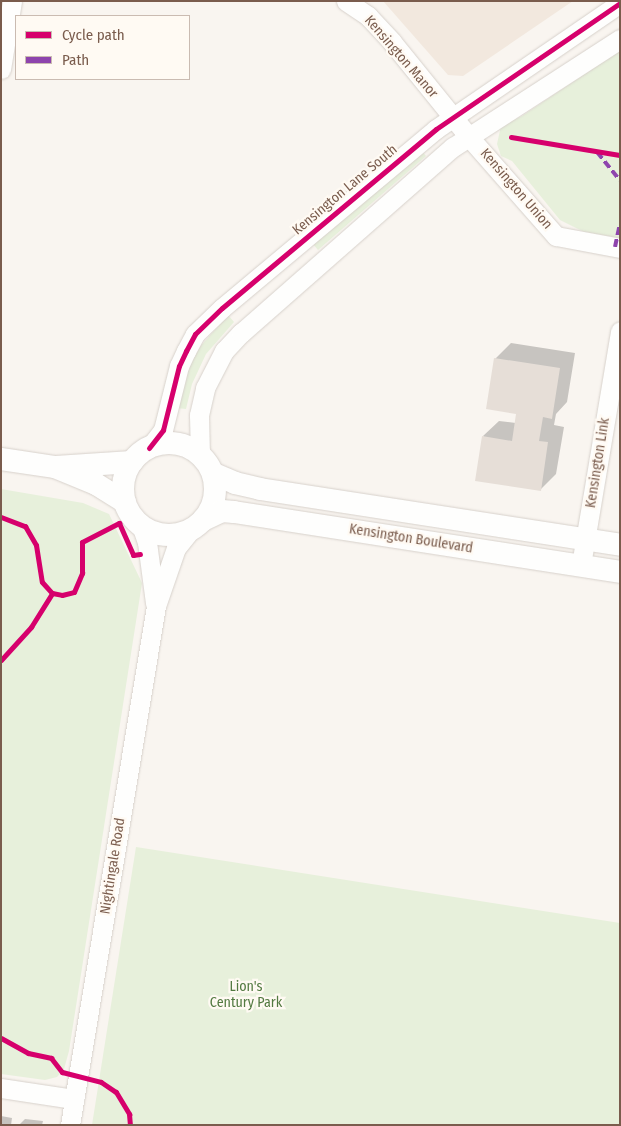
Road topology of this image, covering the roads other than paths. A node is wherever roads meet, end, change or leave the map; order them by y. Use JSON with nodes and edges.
{"nodes":[{"id":1,"x":12,"y":1,"type":"edge"},
{"id":2,"x":346,"y":1,"type":"edge"},
{"id":3,"x":620,"y":2,"type":"edge"},
{"id":4,"x":620,"y":39,"type":"edge"},
{"id":5,"x":1,"y":69,"type":"edge"},
{"id":6,"x":453,"y":117,"type":"junction"},
{"id":7,"x":469,"y":137,"type":"junction"},
{"id":8,"x":620,"y":248,"type":"edge"},
{"id":9,"x":620,"y":330,"type":"edge"},
{"id":10,"x":141,"y":455,"type":"junction"},
{"id":11,"x":200,"y":456,"type":"junction"},
{"id":12,"x":1,"y":459,"type":"edge"},
{"id":13,"x":55,"y":468,"type":"junction"},
{"id":14,"x":214,"y":474,"type":"junction"},
{"id":15,"x":125,"y":502,"type":"junction"},
{"id":16,"x":197,"y":524,"type":"junction"},
{"id":17,"x":141,"y":525,"type":"junction"},
{"id":18,"x":586,"y":540,"type":"junction"},
{"id":19,"x":620,"y":545,"type":"edge"},
{"id":20,"x":582,"y":565,"type":"junction"},
{"id":21,"x":620,"y":572,"type":"edge"},
{"id":22,"x":156,"y":606,"type":"junction"},
{"id":23,"x":1,"y":1088,"type":"edge"},
{"id":24,"x":74,"y":1099,"type":"junction"},
{"id":25,"x":70,"y":1125,"type":"edge"}],
"edges":[{"from":1,"to":5,"type":"street"},
{"from":2,"to":6,"type":"street","name":"Kensington Manor"},
{"from":3,"to":6,"type":"street","name":"Kensington Lane South"},
{"from":4,"to":7,"type":"street"},
{"from":6,"to":7,"type":"street","name":"Kensington Union"},
{"from":6,"to":10,"type":"street","name":"Kensington Lane South"},
{"from":7,"to":8,"type":"street","name":"Kensington Union"},
{"from":7,"to":11,"type":"street"},
{"from":9,"to":18,"type":"street","name":"Kensington Link"},
{"from":10,"to":11,"type":"street"},
{"from":10,"to":13,"type":"street"},
{"from":10,"to":15,"type":"street"},
{"from":11,"to":14,"type":"street"},
{"from":12,"to":13,"type":"street"},
{"from":13,"to":15,"type":"street"},
{"from":14,"to":16,"type":"street"},
{"from":14,"to":18,"type":"street","name":"Kensington Boulevard"},
{"from":15,"to":17,"type":"street"},
{"from":16,"to":17,"type":"street"},
{"from":16,"to":20,"type":"street","name":"Kensington Boulevard"},
{"from":16,"to":22,"type":"street","name":"Nightingale Road"},
{"from":17,"to":22,"type":"street","name":"Nightingale Road"},
{"from":18,"to":19,"type":"street","name":"Kensington Boulevard"},
{"from":18,"to":20,"type":"street","name":"Kensington Link"},
{"from":20,"to":21,"type":"street","name":"Kensington Boulevard"},
{"from":22,"to":24,"type":"street","name":"Nightingale Road"},
{"from":23,"to":24,"type":"street"},
{"from":24,"to":25,"type":"street","name":"Nightingale Road"}]}
